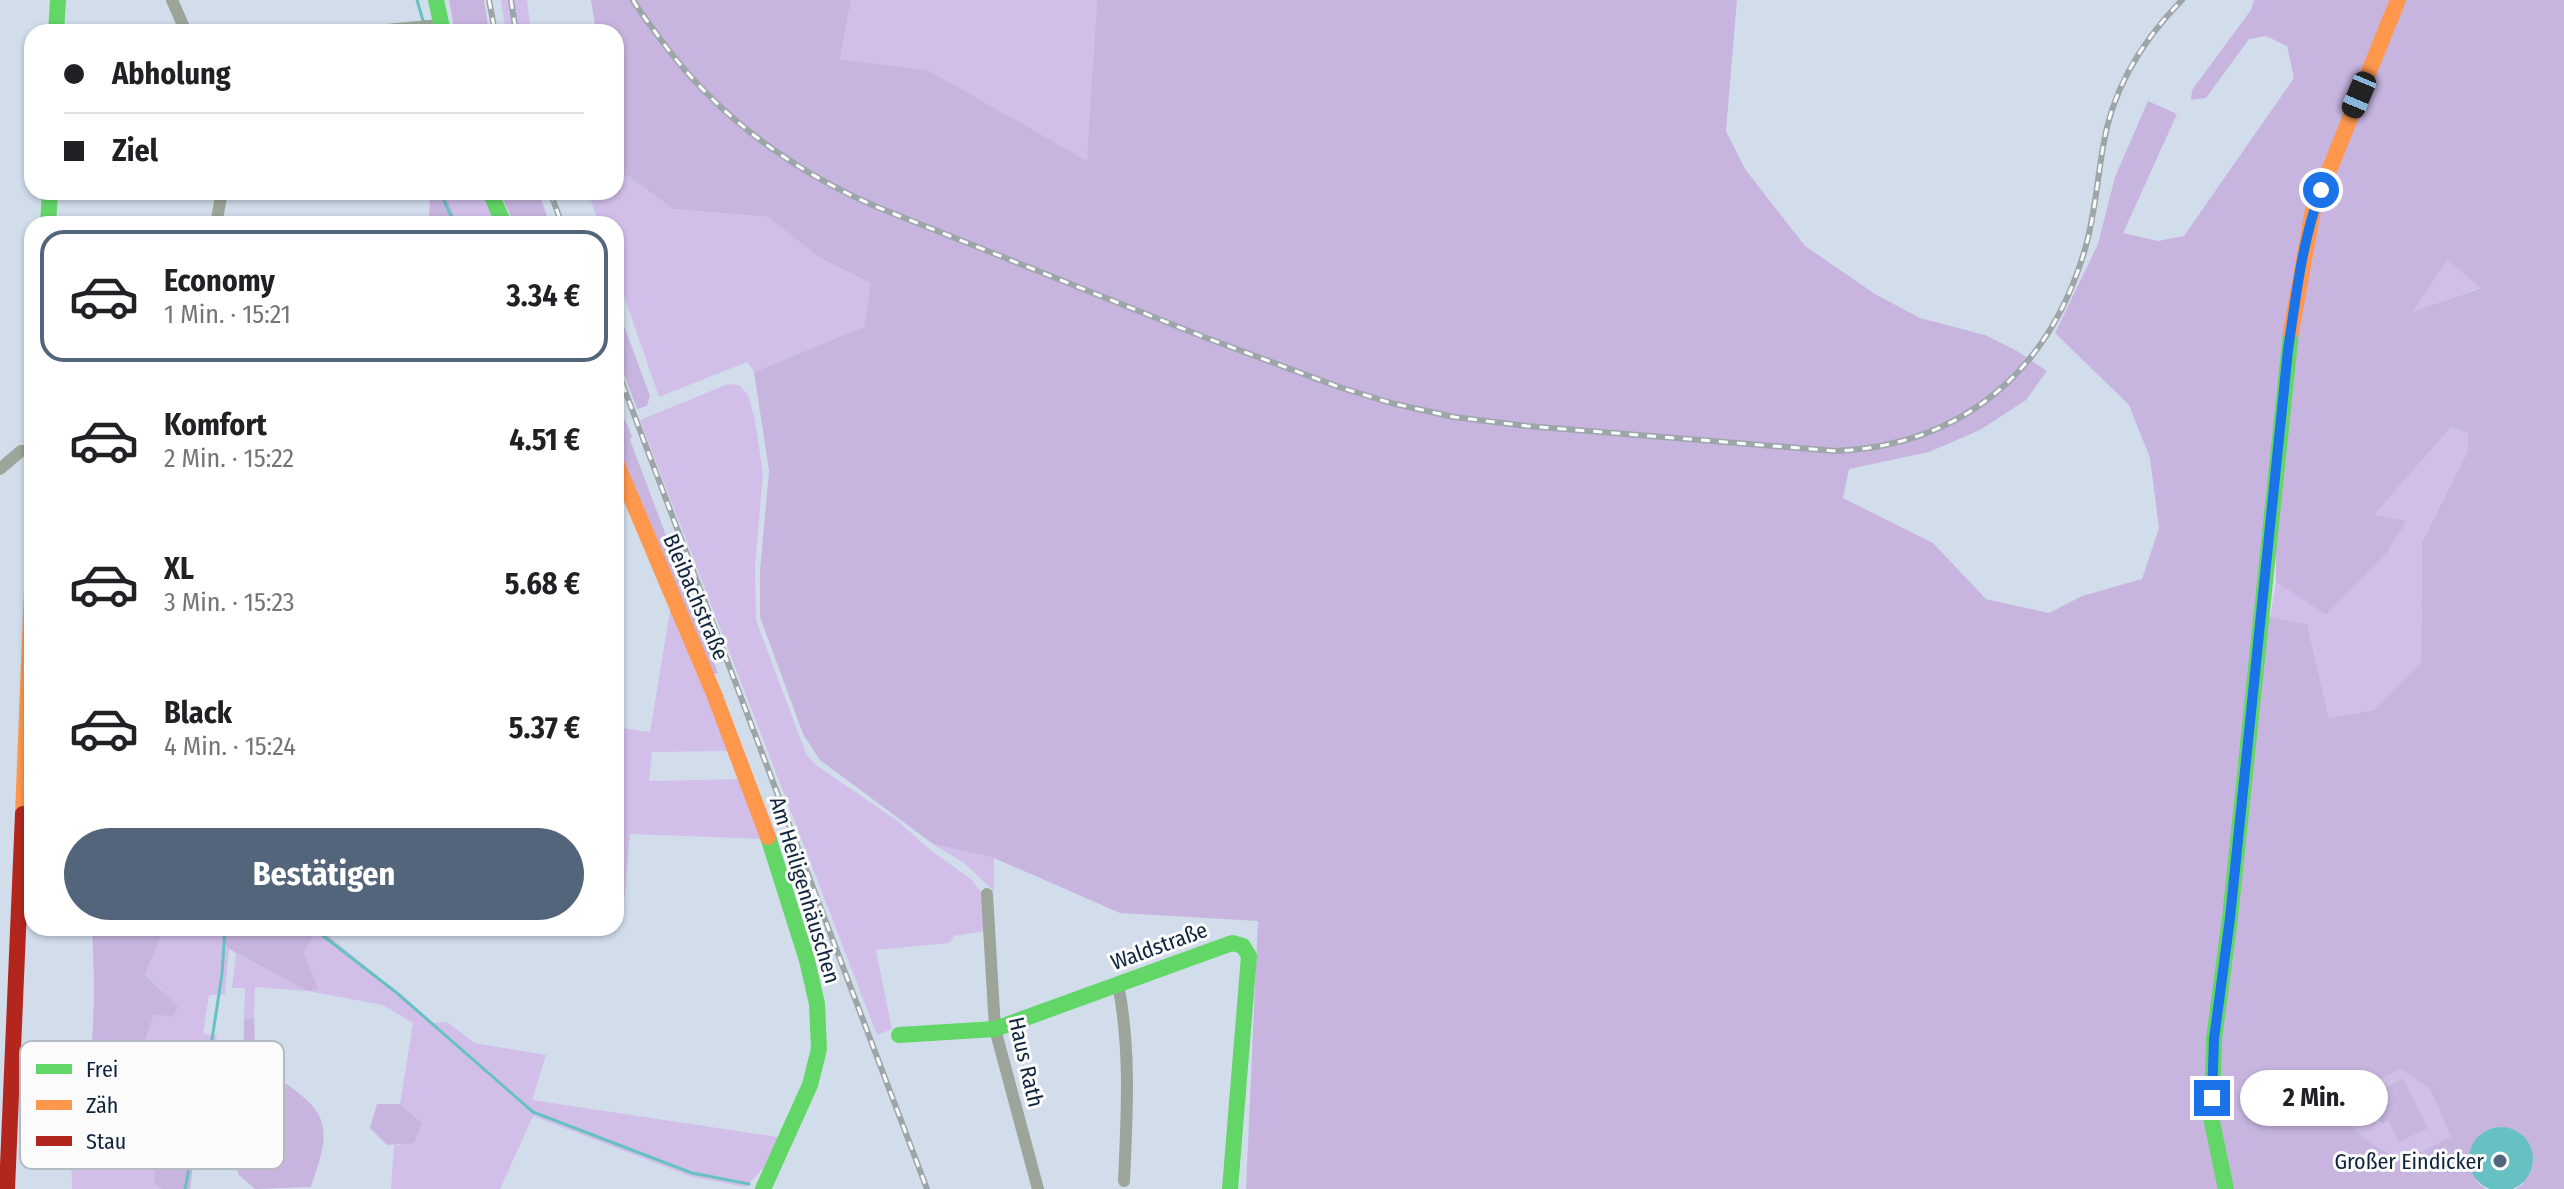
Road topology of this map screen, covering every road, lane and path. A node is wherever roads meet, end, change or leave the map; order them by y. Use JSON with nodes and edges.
{"nodes":[{"id":1,"x":58,"y":0,"type":"edge"},
{"id":2,"x":172,"y":0,"type":"edge"},
{"id":3,"x":436,"y":0,"type":"edge"},
{"id":4,"x":2398,"y":0,"type":"edge"},
{"id":5,"x":56,"y":24,"type":"edge"},
{"id":6,"x":182,"y":24,"type":"edge"},
{"id":7,"x":438,"y":24,"type":"edge"},
{"id":8,"x":24,"y":451,"type":"edge"},
{"id":9,"x":0,"y":469,"type":"edge"},
{"id":10,"x":624,"y":481,"type":"edge"},
{"id":11,"x":24,"y":743,"type":"edge"},
{"id":12,"x":736,"y":749,"type":"joint"},
{"id":13,"x":987,"y":894,"type":"dead end"},
{"id":14,"x":1118,"y":984,"type":"junction"},
{"id":15,"x":995,"y":1029,"type":"junction"},
{"id":16,"x":899,"y":1035,"type":"dead end"},
{"id":17,"x":6,"y":1086,"type":"edge"},
{"id":18,"x":1124,"y":1181,"type":"dead end"},
{"id":19,"x":762,"y":1186,"type":"edge"},
{"id":20,"x":7,"y":1189,"type":"edge"},
{"id":21,"x":1038,"y":1189,"type":"edge"},
{"id":22,"x":1230,"y":1189,"type":"edge"},
{"id":23,"x":2226,"y":1189,"type":"edge"}],
"edges":[{"from":1,"to":5,"type":"street"},
{"from":2,"to":6,"type":"street"},
{"from":3,"to":7,"type":"street"},
{"from":4,"to":23,"type":"street"},
{"from":8,"to":9,"type":"street"},
{"from":10,"to":12,"type":"street","name":"Bleibachstraße"},
{"from":11,"to":17,"type":"street"},
{"from":12,"to":19,"type":"street","name":"Am Heiligenhäuschen"},
{"from":13,"to":15,"type":"street","name":"Haus Rath"},
{"from":14,"to":15,"type":"street","name":"Waldstraße"},
{"from":14,"to":18,"type":"street"},
{"from":14,"to":22,"type":"street","name":"Waldstraße"},
{"from":15,"to":16,"type":"street","name":"Waldstraße"},
{"from":15,"to":21,"type":"street","name":"Haus Rath"},
{"from":17,"to":20,"type":"street"}]}
